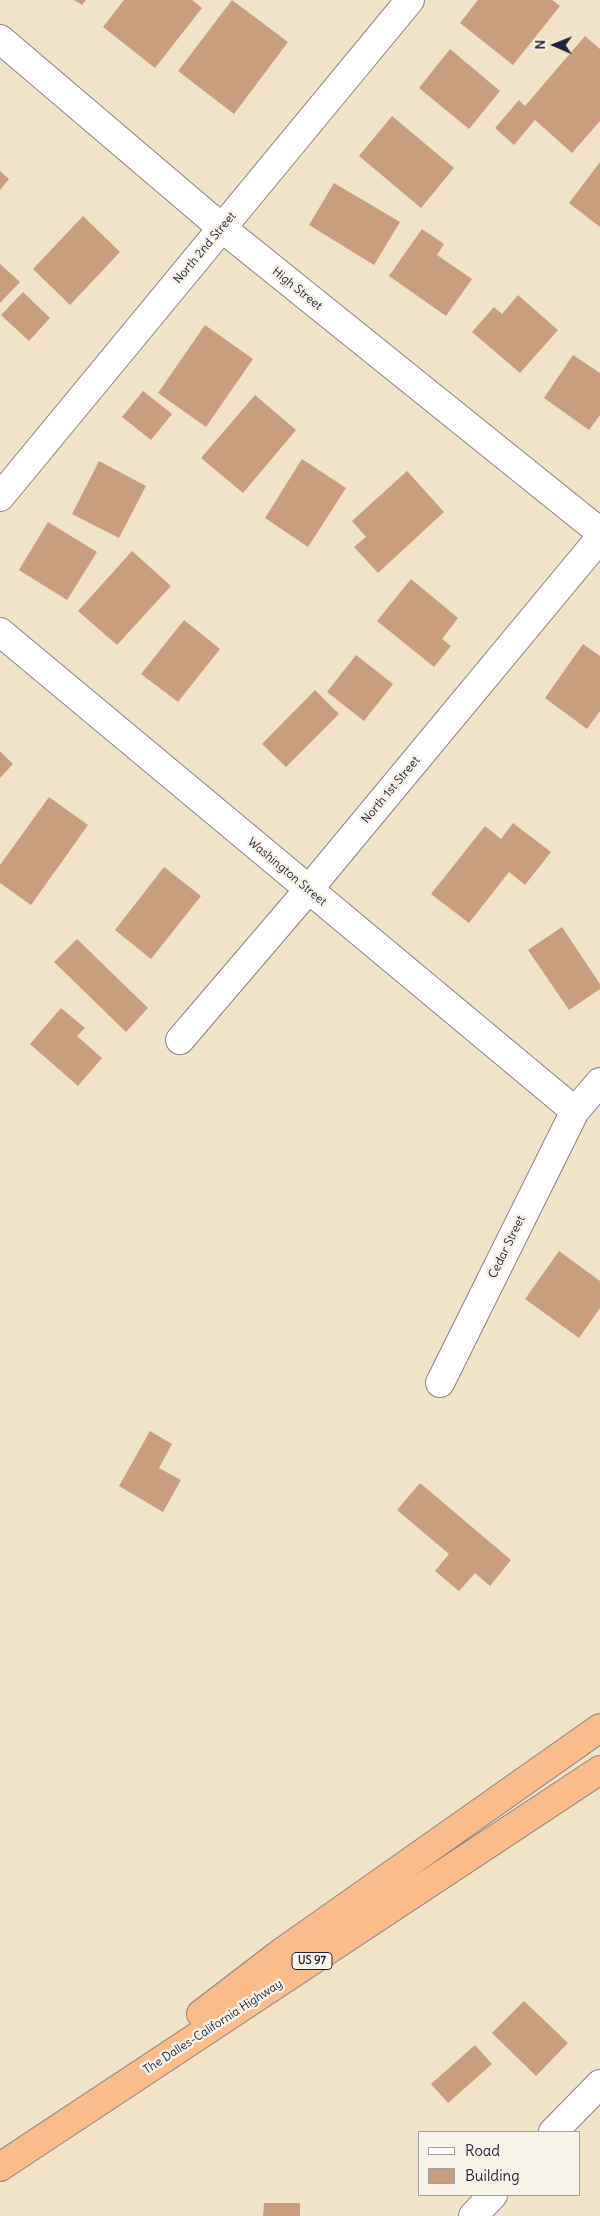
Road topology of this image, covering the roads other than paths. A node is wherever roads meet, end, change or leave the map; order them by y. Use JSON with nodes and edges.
{"nodes":[{"id":1,"x":410,"y":0,"type":"edge"},
{"id":2,"x":0,"y":39,"type":"edge"},
{"id":3,"x":222,"y":228,"type":"junction"},
{"id":4,"x":0,"y":497,"type":"edge"},
{"id":5,"x":600,"y":532,"type":"edge"},
{"id":6,"x":600,"y":538,"type":"edge"},
{"id":7,"x":0,"y":632,"type":"edge"},
{"id":8,"x":309,"y":889,"type":"junction"},
{"id":9,"x":180,"y":1040,"type":"dead end"},
{"id":10,"x":600,"y":1082,"type":"edge"},
{"id":11,"x":575,"y":1111,"type":"junction"},
{"id":12,"x":440,"y":1384,"type":"dead end"},
{"id":13,"x":600,"y":1728,"type":"edge"},
{"id":14,"x":600,"y":1770,"type":"edge"},
{"id":15,"x":600,"y":2084,"type":"edge"},
{"id":16,"x":554,"y":2131,"type":"edge"},
{"id":17,"x":24,"y":2151,"type":"junction"},
{"id":18,"x":0,"y":2167,"type":"edge"},
{"id":19,"x":492,"y":2196,"type":"edge"},
{"id":20,"x":473,"y":2216,"type":"edge"}],
"edges":[{"from":1,"to":3,"type":"street","name":"North 2nd Street"},
{"from":2,"to":3,"type":"street","name":"High Street"},
{"from":3,"to":4,"type":"street","name":"North 2nd Street"},
{"from":3,"to":5,"type":"street","name":"High Street"},
{"from":6,"to":8,"type":"street","name":"North 1st Street"},
{"from":7,"to":8,"type":"street","name":"Washington Street"},
{"from":8,"to":9,"type":"street","name":"North 1st Street"},
{"from":8,"to":11,"type":"street","name":"Washington Street"},
{"from":10,"to":11,"type":"street","name":"Cedar Street"},
{"from":11,"to":12,"type":"street","name":"Cedar Street"},
{"from":13,"to":17,"type":"highway"},
{"from":14,"to":17,"type":"highway","name":"The Dalles-California Highway","number":"US 97"},
{"from":15,"to":16,"type":"street"},
{"from":17,"to":18,"type":"highway","name":"The Dalles-California Highway","number":"US 97"},
{"from":19,"to":20,"type":"street"}]}
